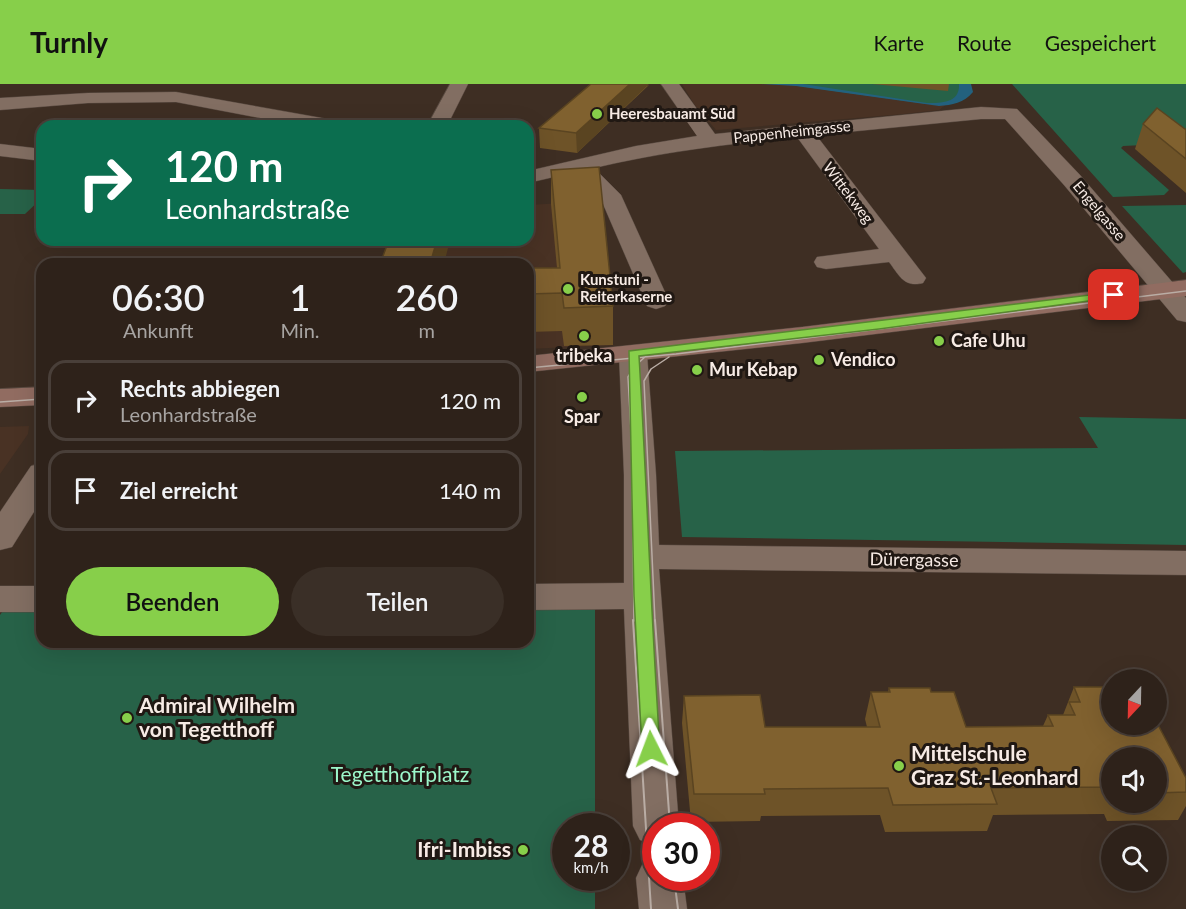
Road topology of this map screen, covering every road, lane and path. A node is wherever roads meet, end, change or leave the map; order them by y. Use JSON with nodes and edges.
{"nodes":[{"id":1,"x":192,"y":84,"type":"edge"},
{"id":2,"x":459,"y":84,"type":"edge"},
{"id":3,"x":670,"y":84,"type":"edge"},
{"id":4,"x":176,"y":97,"type":"junction"},
{"id":5,"x":0,"y":104,"type":"edge"},
{"id":6,"x":1008,"y":112,"type":"joint"},
{"id":7,"x":301,"y":120,"type":"edge"},
{"id":8,"x":439,"y":120,"type":"edge"},
{"id":9,"x":802,"y":131,"type":"junction"},
{"id":10,"x":710,"y":140,"type":"junction"},
{"id":11,"x":0,"y":150,"type":"edge"},
{"id":12,"x":36,"y":153,"type":"edge"},
{"id":13,"x":578,"y":164,"type":"junction"},
{"id":14,"x":534,"y":175,"type":"edge"},
{"id":15,"x":895,"y":254,"type":"junction"},
{"id":16,"x":826,"y":262,"type":"dead end"},
{"id":17,"x":914,"y":278,"type":"dead end"},
{"id":18,"x":1175,"y":289,"type":"edge"},
{"id":19,"x":656,"y":301,"type":"dead end"},
{"id":20,"x":1186,"y":314,"type":"edge"},
{"id":21,"x":633,"y":354,"type":"junction"},
{"id":22,"x":534,"y":363,"type":"edge"},
{"id":23,"x":36,"y":396,"type":"edge"},
{"id":24,"x":0,"y":398,"type":"edge"},
{"id":25,"x":36,"y":482,"type":"edge"},
{"id":26,"x":0,"y":539,"type":"edge"},
{"id":27,"x":642,"y":557,"type":"junction"},
{"id":28,"x":1186,"y":563,"type":"edge"},
{"id":29,"x":642,"y":596,"type":"junction"},
{"id":30,"x":534,"y":597,"type":"edge"},
{"id":31,"x":0,"y":599,"type":"edge"},
{"id":32,"x":36,"y":599,"type":"edge"},
{"id":33,"x":655,"y":813,"type":"edge"},
{"id":34,"x":661,"y":891,"type":"edge"},
{"id":35,"x":663,"y":909,"type":"edge"}],
"edges":[{"from":1,"to":4,"type":"street"},
{"from":2,"to":8,"type":"street"},
{"from":3,"to":10,"type":"street"},
{"from":4,"to":5,"type":"street"},
{"from":4,"to":7,"type":"street"},
{"from":6,"to":9,"type":"street","name":"Pappenheimgasse"},
{"from":6,"to":18,"type":"street","name":"Engelgasse"},
{"from":9,"to":10,"type":"street","name":"Pappenheimgasse"},
{"from":9,"to":15,"type":"street","name":"Wittekweg"},
{"from":10,"to":13,"type":"street","name":"Pappenheimgasse"},
{"from":11,"to":12,"type":"street"},
{"from":13,"to":14,"type":"street","name":"Pappenheimgasse"},
{"from":13,"to":19,"type":"street"},
{"from":15,"to":16,"type":"street"},
{"from":15,"to":17,"type":"street","name":"Wittekweg"},
{"from":18,"to":20,"type":"street","name":"Engelgasse"},
{"from":18,"to":21,"type":"main road"},
{"from":21,"to":22,"type":"main road"},
{"from":21,"to":27,"type":"street"},
{"from":23,"to":24,"type":"main road"},
{"from":25,"to":26,"type":"street"},
{"from":27,"to":28,"type":"street","name":"Dürergasse"},
{"from":27,"to":29,"type":"street"},
{"from":29,"to":30,"type":"street"},
{"from":29,"to":33,"type":"street"},
{"from":31,"to":32,"type":"street"},
{"from":34,"to":35,"type":"street"}]}
